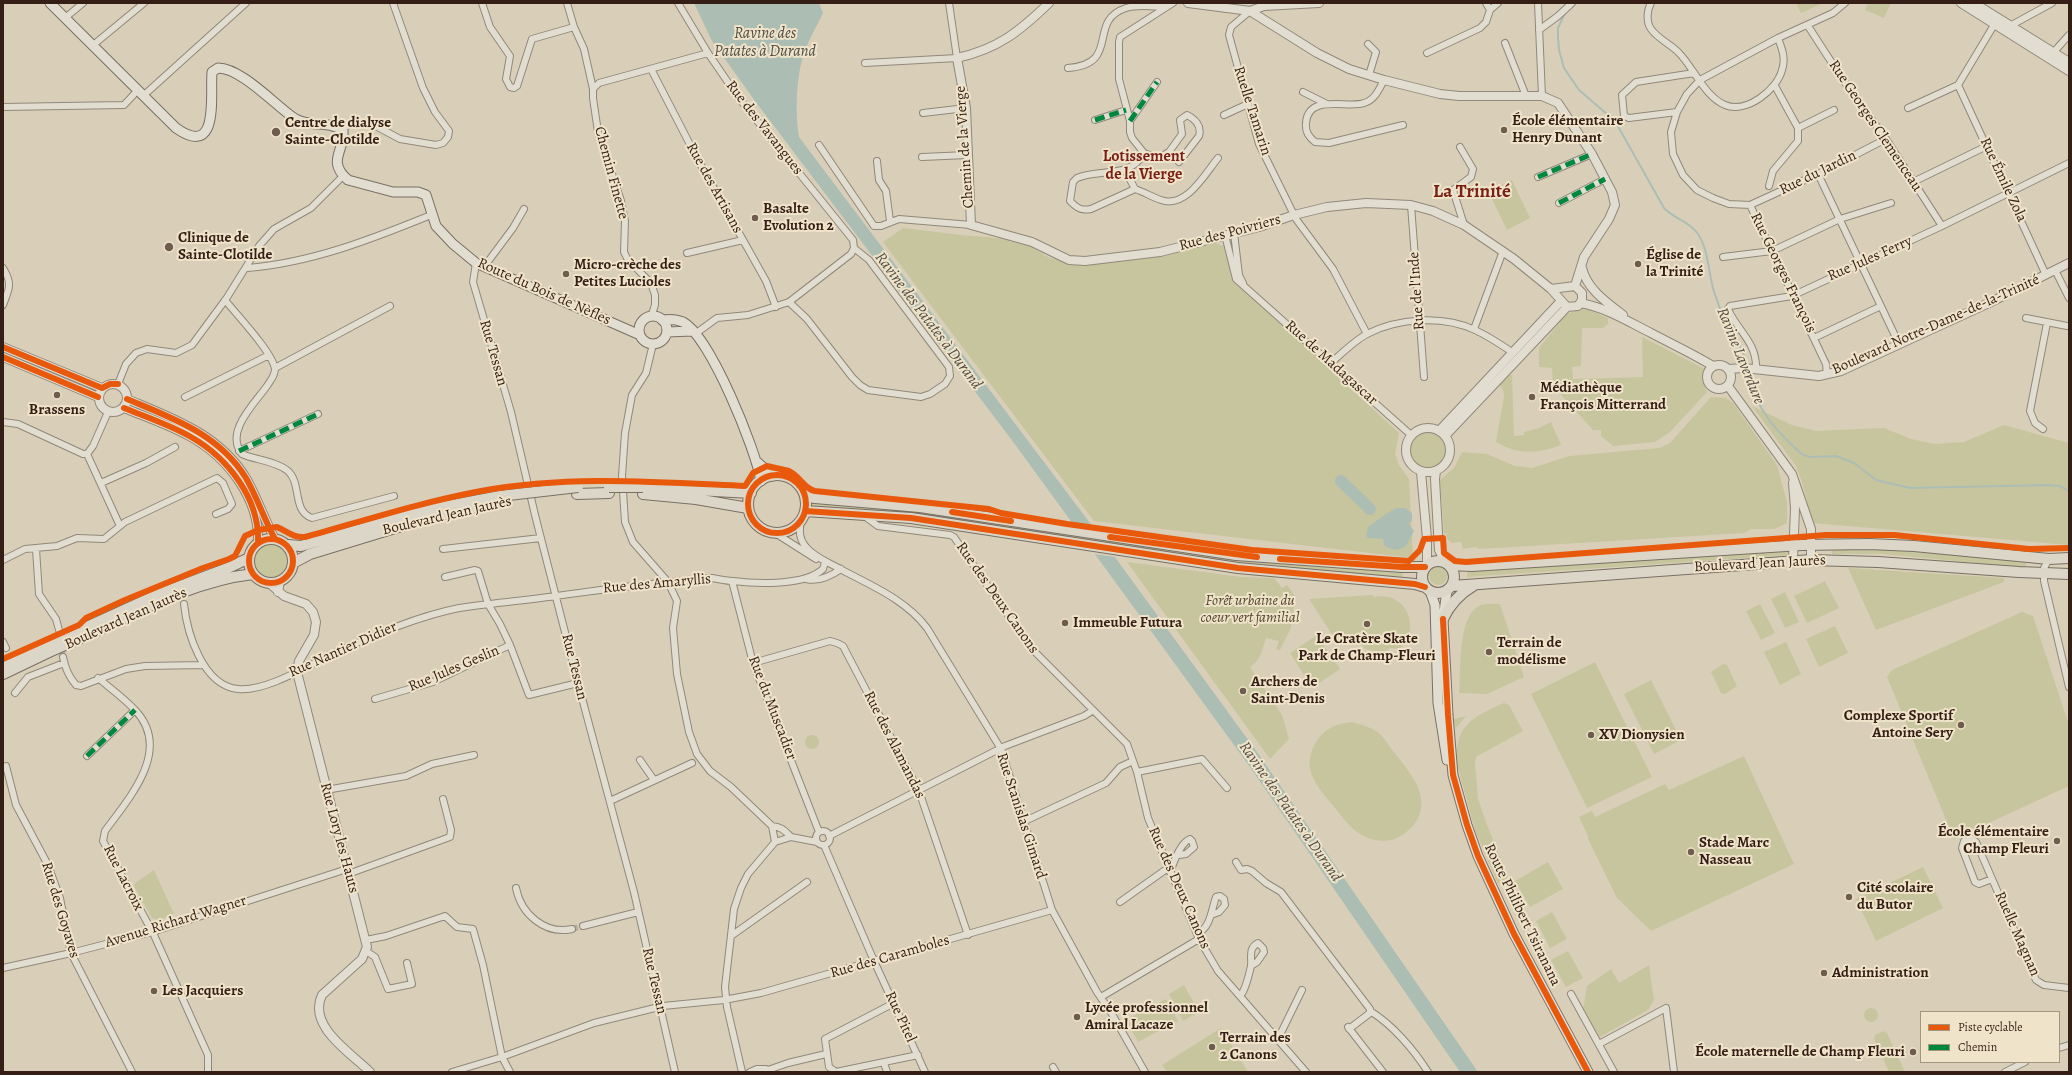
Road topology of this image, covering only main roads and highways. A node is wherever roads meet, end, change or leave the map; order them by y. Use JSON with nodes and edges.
{"nodes":[{"id":1,"x":50,"y":3,"type":"edge"},
{"id":2,"x":662,"y":320,"type":"junction"},
{"id":3,"x":640,"y":330,"type":"junction"},
{"id":4,"x":667,"y":332,"type":"junction"},
{"id":5,"x":694,"y":332,"type":"junction"},
{"id":6,"x":756,"y":461,"type":"junction"},
{"id":7,"x":773,"y":476,"type":"junction"},
{"id":8,"x":761,"y":480,"type":"junction"},
{"id":9,"x":643,"y":490,"type":"junction"},
{"id":10,"x":751,"y":493,"type":"junction"},
{"id":11,"x":805,"y":496,"type":"junction"},
{"id":12,"x":748,"y":508,"type":"junction"},
{"id":13,"x":806,"y":511,"type":"junction"},
{"id":14,"x":429,"y":514,"type":"junction"},
{"id":15,"x":288,"y":546,"type":"junction"},
{"id":16,"x":249,"y":558,"type":"junction"},
{"id":17,"x":2069,"y":558,"type":"edge"},
{"id":18,"x":294,"y":563,"type":"junction"},
{"id":19,"x":1448,"y":563,"type":"junction"},
{"id":20,"x":1426,"y":566,"type":"junction"},
{"id":21,"x":253,"y":574,"type":"junction"},
{"id":22,"x":2069,"y":574,"type":"edge"},
{"id":23,"x":1479,"y":583,"type":"junction"},
{"id":24,"x":1449,"y":588,"type":"junction"},
{"id":25,"x":1427,"y":589,"type":"junction"},
{"id":26,"x":1443,"y":619,"type":"junction"},
{"id":27,"x":80,"y":634,"type":"junction"},
{"id":28,"x":48,"y":649,"type":"junction"},
{"id":29,"x":3,"y":666,"type":"edge"},
{"id":30,"x":3,"y":674,"type":"edge"},
{"id":31,"x":1453,"y":775,"type":"junction"},
{"id":32,"x":1588,"y":1072,"type":"edge"}],
"edges":[{"from":1,"to":3,"type":"main road","name":"Route du Bois de Nèfles"},
{"from":2,"to":3,"type":"main road"},
{"from":2,"to":4,"type":"main road"},
{"from":2,"to":5,"type":"main road"},
{"from":3,"to":4,"type":"main road"},
{"from":4,"to":5,"type":"main road"},
{"from":5,"to":6,"type":"main road"},
{"from":6,"to":7,"type":"main road"},
{"from":6,"to":8,"type":"main road"},
{"from":7,"to":8,"type":"main road"},
{"from":7,"to":11,"type":"main road"},
{"from":8,"to":10,"type":"main road"},
{"from":9,"to":10,"type":"main road","name":"Boulevard Jean Jaurès"},
{"from":9,"to":12,"type":"main road","name":"Boulevard Jean Jaurès"},
{"from":9,"to":14,"type":"main road","name":"Boulevard Jean Jaurès","bridge":true},
{"from":10,"to":12,"type":"main road"},
{"from":11,"to":13,"type":"main road"},
{"from":11,"to":20,"type":"main road","name":"Boulevard Jean Jaurès"},
{"from":12,"to":13,"type":"main road"},
{"from":13,"to":25,"type":"main road","name":"Boulevard Jean Jaurès"},
{"from":14,"to":15,"type":"main road","name":"Boulevard Jean Jaurès"},
{"from":14,"to":18,"type":"main road","name":"Boulevard Jean Jaurès"},
{"from":15,"to":16,"type":"main road"},
{"from":15,"to":18,"type":"main road"},
{"from":16,"to":21,"type":"main road"},
{"from":16,"to":27,"type":"main road","name":"Boulevard Jean Jaurès"},
{"from":17,"to":19,"type":"main road","name":"Boulevard Jean Jaurès"},
{"from":18,"to":21,"type":"main road"},
{"from":19,"to":20,"type":"main road","name":"Boulevard Jean Jaurès"},
{"from":19,"to":24,"type":"main road"},
{"from":20,"to":25,"type":"main road"},
{"from":21,"to":27,"type":"main road","name":"Boulevard Jean Jaurès"},
{"from":22,"to":23,"type":"main road","name":"Boulevard Jean Jaurès"},
{"from":23,"to":24,"type":"main road","name":"Boulevard Jean Jaurès"},
{"from":23,"to":26,"type":"main road"},
{"from":24,"to":25,"type":"main road","name":"Boulevard Jean Jaurès"},
{"from":24,"to":26,"type":"main road","name":"Route Philibert Tsiranana"},
{"from":25,"to":31,"type":"main road","name":"Route Philibert Tsiranana"},
{"from":26,"to":31,"type":"main road","name":"Route Philibert Tsiranana"},
{"from":27,"to":28,"type":"main road","name":"Boulevard Jean Jaurès","bridge":true},
{"from":28,"to":29,"type":"main road","name":"Boulevard Jean Jaurès"},
{"from":28,"to":30,"type":"main road","name":"Boulevard Jean Jaurès"},
{"from":31,"to":32,"type":"main road","name":"Route Philibert Tsiranana"}]}
